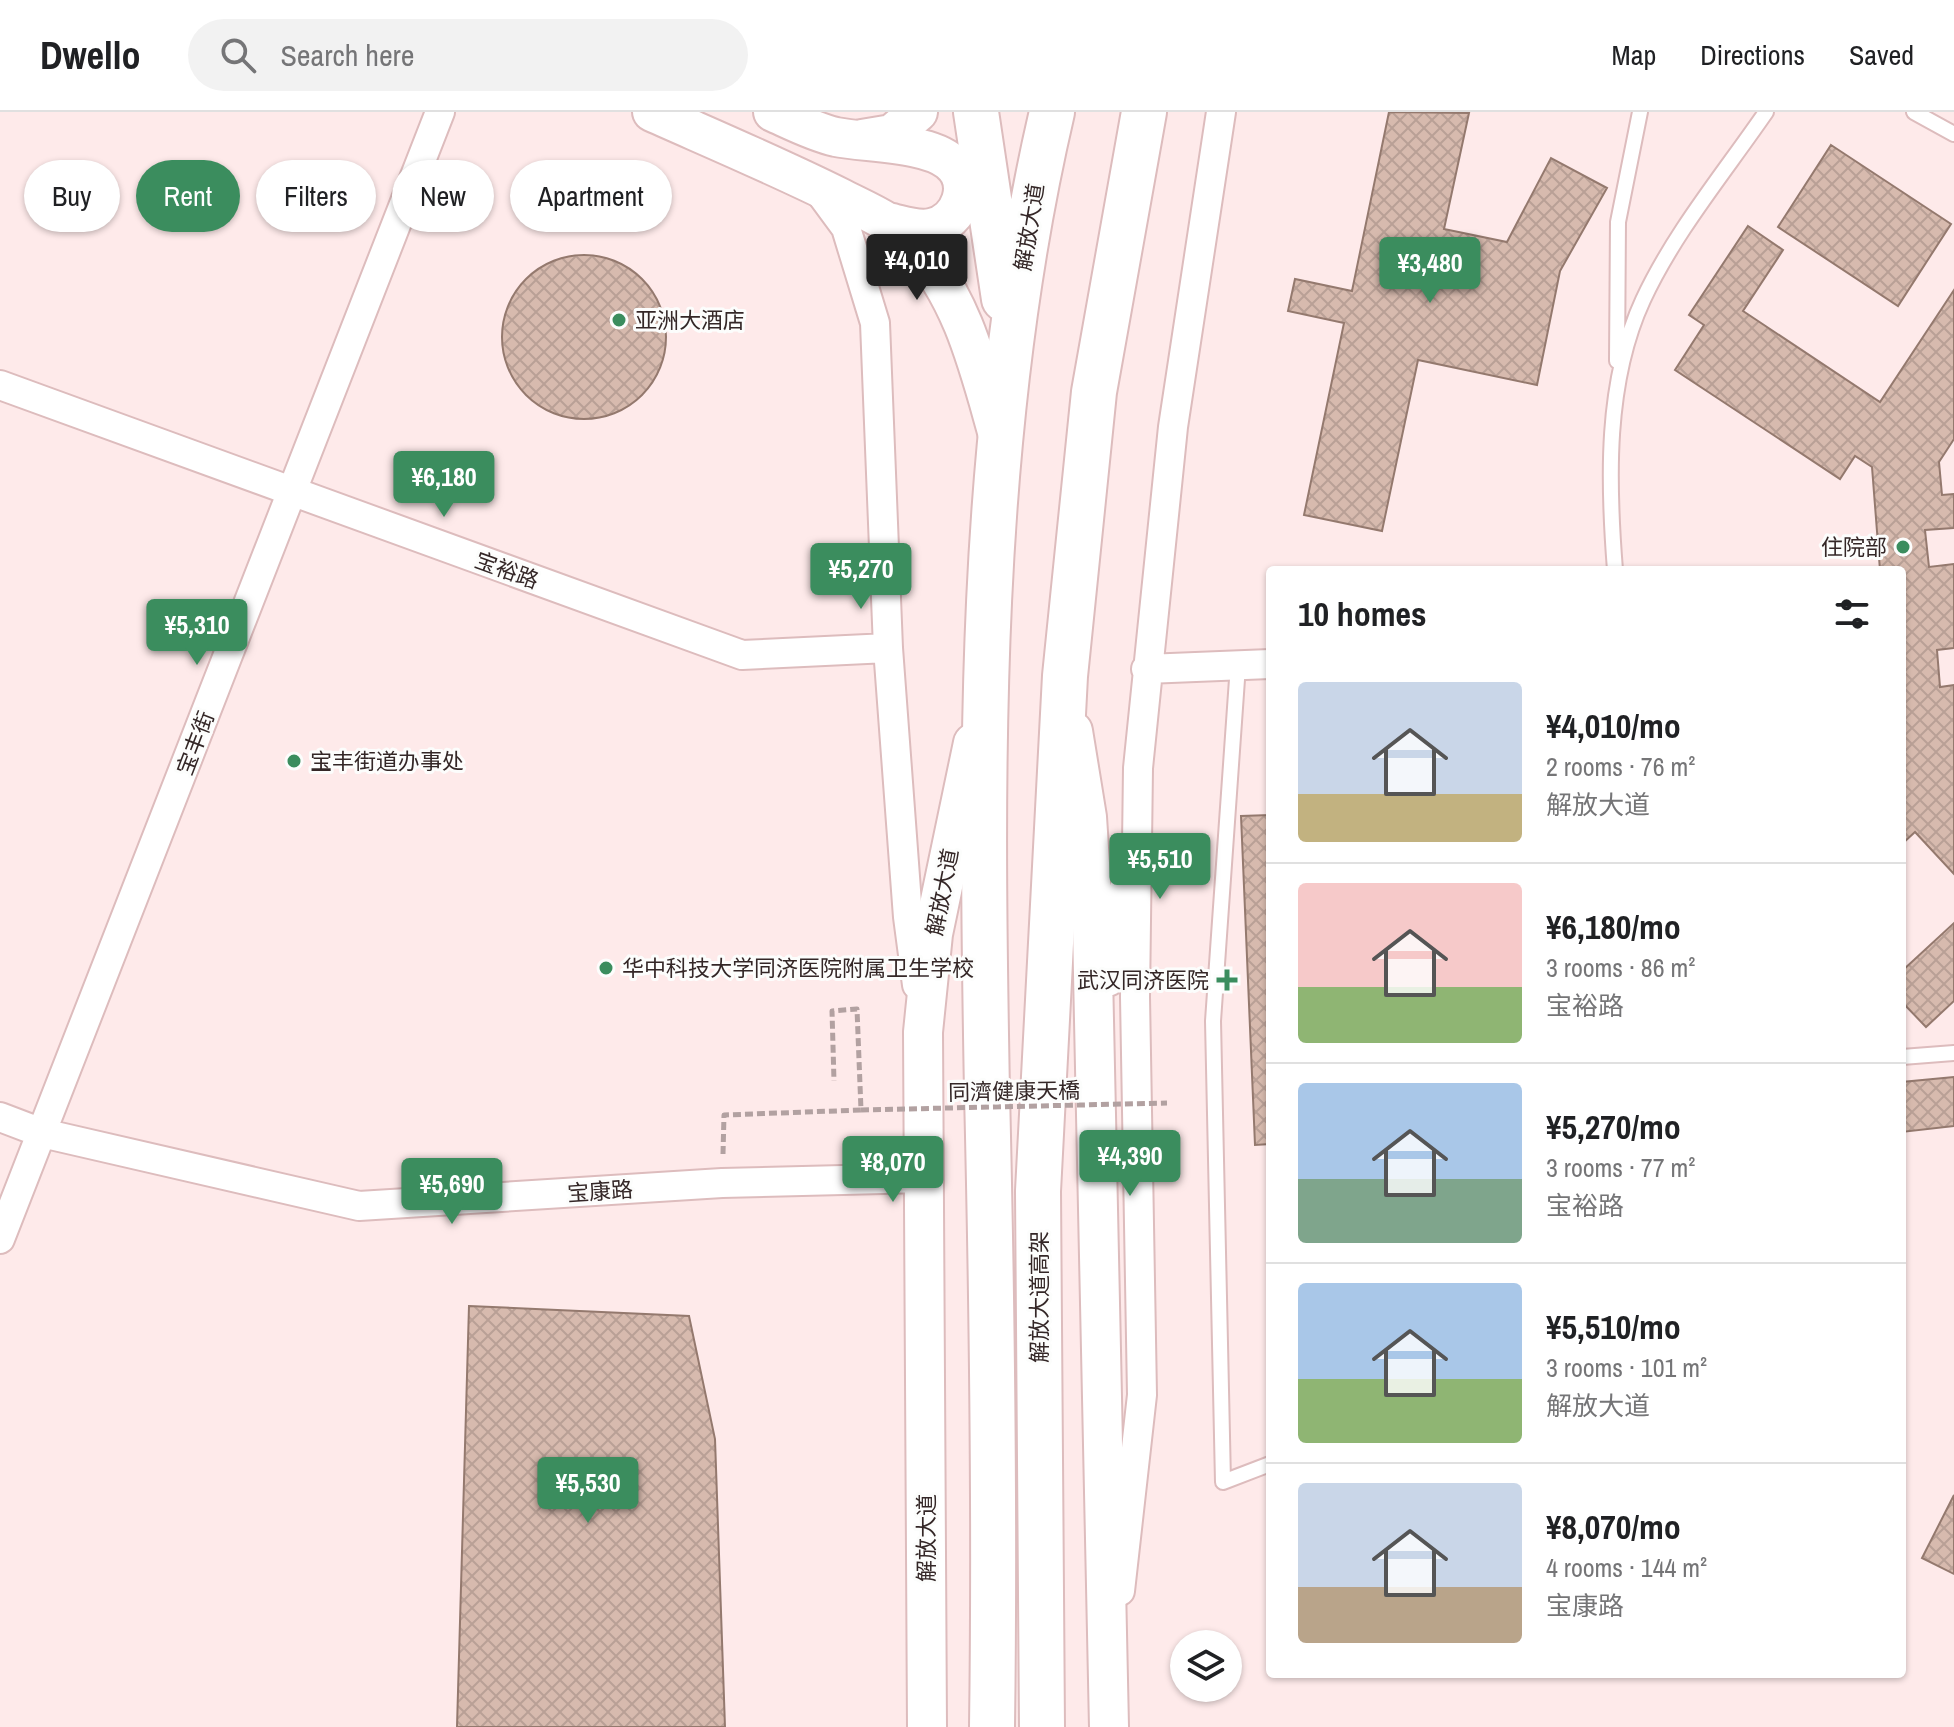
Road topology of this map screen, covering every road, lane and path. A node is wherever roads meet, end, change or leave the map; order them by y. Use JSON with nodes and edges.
{"nodes":[{"id":1,"x":440,"y":112,"type":"edge"},
{"id":2,"x":652,"y":112,"type":"edge"},
{"id":3,"x":773,"y":112,"type":"edge"},
{"id":4,"x":918,"y":112,"type":"edge"},
{"id":5,"x":976,"y":112,"type":"edge"},
{"id":6,"x":1052,"y":112,"type":"edge"},
{"id":7,"x":1144,"y":112,"type":"edge"},
{"id":8,"x":1221,"y":112,"type":"edge"},
{"id":9,"x":1640,"y":112,"type":"edge"},
{"id":10,"x":1766,"y":112,"type":"edge"},
{"id":11,"x":1914,"y":112,"type":"edge"},
{"id":12,"x":1954,"y":134,"type":"edge"},
{"id":13,"x":854,"y":140,"type":"junction"},
{"id":14,"x":809,"y":182,"type":"junction"},
{"id":15,"x":888,"y":222,"type":"junction"},
{"id":16,"x":1009,"y":360,"type":"junction"},
{"id":17,"x":1617,"y":381,"type":"junction"},
{"id":18,"x":0,"y":385,"type":"edge"},
{"id":19,"x":1000,"y":441,"type":"junction"},
{"id":20,"x":294,"y":492,"type":"junction"},
{"id":21,"x":1615,"y":566,"type":"edge"},
{"id":22,"x":888,"y":648,"type":"junction"},
{"id":23,"x":1266,"y":664,"type":"edge"},
{"id":24,"x":1238,"y":665,"type":"junction"},
{"id":25,"x":1146,"y":669,"type":"junction"},
{"id":26,"x":1065,"y":676,"type":"junction"},
{"id":27,"x":983,"y":693,"type":"junction"},
{"id":28,"x":1134,"y":868,"type":"junction"},
{"id":29,"x":1095,"y":1026,"type":"junction"},
{"id":30,"x":923,"y":1032,"type":"junction"},
{"id":31,"x":1954,"y":1053,"type":"edge"},
{"id":32,"x":1906,"y":1057,"type":"edge"},
{"id":33,"x":834,"y":1081,"type":"dead end"},
{"id":34,"x":1167,"y":1103,"type":"dead end"},
{"id":35,"x":861,"y":1110,"type":"junction"},
{"id":36,"x":724,"y":1115,"type":"dead end"},
{"id":37,"x":0,"y":1117,"type":"edge"},
{"id":38,"x":42,"y":1133,"type":"junction"},
{"id":39,"x":924,"y":1178,"type":"junction"},
{"id":40,"x":0,"y":1239,"type":"edge"},
{"id":41,"x":1266,"y":1466,"type":"edge"},
{"id":42,"x":1110,"y":1687,"type":"junction"},
{"id":43,"x":927,"y":1727,"type":"edge"},
{"id":44,"x":992,"y":1727,"type":"edge"},
{"id":45,"x":1042,"y":1727,"type":"edge"},
{"id":46,"x":1109,"y":1727,"type":"edge"}],
"edges":[{"from":1,"to":20,"type":"street","name":"宝丰街"},
{"from":2,"to":14,"type":"main road"},
{"from":3,"to":13,"type":"main road"},
{"from":4,"to":13,"type":"main road"},
{"from":5,"to":16,"type":"main road"},
{"from":6,"to":16,"type":"main road","name":"解放大道"},
{"from":7,"to":26,"type":"main road"},
{"from":8,"to":25,"type":"street"},
{"from":9,"to":17,"type":"lane"},
{"from":10,"to":17,"type":"lane"},
{"from":11,"to":12,"type":"lane"},
{"from":13,"to":15,"type":"main road"},
{"from":14,"to":15,"type":"main road"},
{"from":14,"to":22,"type":"street"},
{"from":15,"to":19,"type":"main road"},
{"from":16,"to":19,"type":"main road","name":"解放大道"},
{"from":17,"to":21,"type":"lane"},
{"from":18,"to":20,"type":"street","name":"宝裕路"},
{"from":19,"to":27,"type":"main road","name":"解放大道"},
{"from":20,"to":22,"type":"street","name":"宝裕路"},
{"from":20,"to":38,"type":"street","name":"宝丰街"},
{"from":22,"to":30,"type":"street"},
{"from":23,"to":24,"type":"street"},
{"from":24,"to":25,"type":"street"},
{"from":24,"to":41,"type":"lane"},
{"from":25,"to":28,"type":"street"},
{"from":26,"to":29,"type":"main road"},
{"from":26,"to":45,"type":"main road","name":"解放大道高架"},
{"from":27,"to":30,"type":"main road","name":"解放大道"},
{"from":27,"to":44,"type":"main road"},
{"from":28,"to":29,"type":"main road"},
{"from":28,"to":42,"type":"street"},
{"from":29,"to":42,"type":"main road"},
{"from":30,"to":39,"type":"main road","name":"解放大道"},
{"from":31,"to":32,"type":"lane"},
{"from":33,"to":35,"type":"path"},
{"from":34,"to":35,"type":"path","name":"同濟健康天橋","bridge":true},
{"from":35,"to":36,"type":"path","name":"同濟健康天橋"},
{"from":37,"to":38,"type":"street","name":"宝康路"},
{"from":38,"to":39,"type":"street","name":"宝康路"},
{"from":38,"to":40,"type":"street","name":"宝丰街"},
{"from":39,"to":43,"type":"main road","name":"解放大道"},
{"from":42,"to":46,"type":"main road"}]}
